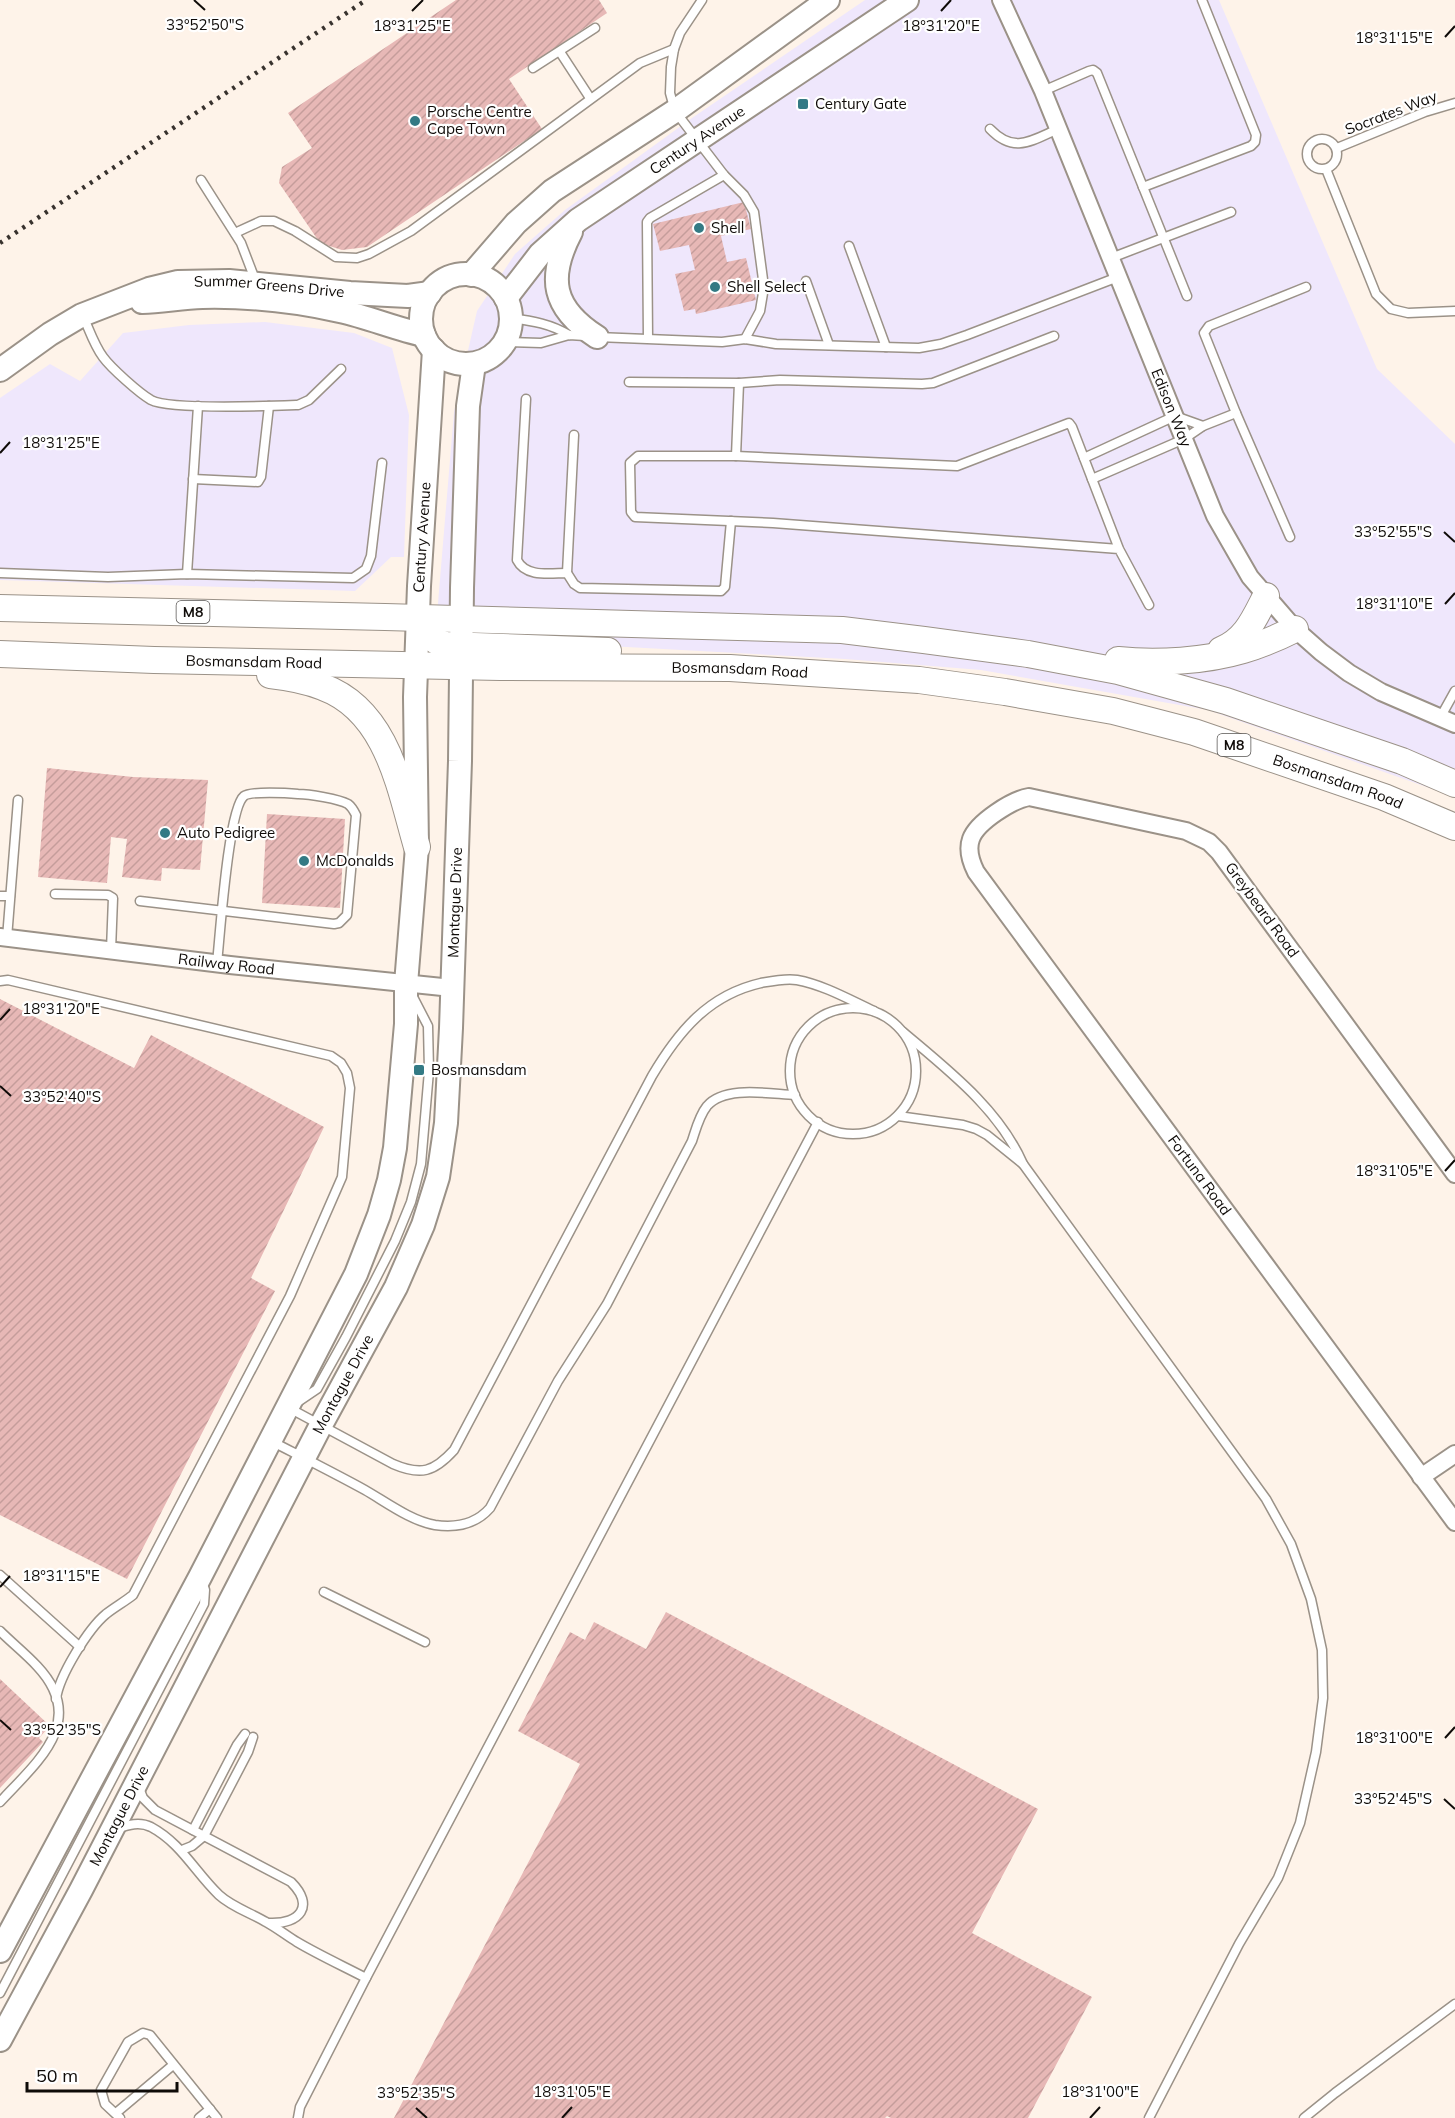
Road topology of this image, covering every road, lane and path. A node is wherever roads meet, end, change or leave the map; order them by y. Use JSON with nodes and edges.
{"nodes":[{"id":1,"x":702,"y":0,"type":"edge"},
{"id":2,"x":828,"y":0,"type":"edge"},
{"id":3,"x":907,"y":0,"type":"edge"},
{"id":4,"x":1001,"y":0,"type":"edge"},
{"id":5,"x":1202,"y":0,"type":"edge"},
{"id":6,"x":595,"y":28,"type":"dead end"},
{"id":7,"x":674,"y":49,"type":"junction"},
{"id":8,"x":560,"y":52,"type":"junction"},
{"id":9,"x":533,"y":68,"type":"dead end"},
{"id":10,"x":1043,"y":91,"type":"junction"},
{"id":11,"x":590,"y":98,"type":"junction"},
{"id":12,"x":1455,"y":103,"type":"edge"},
{"id":13,"x":675,"y":111,"type":"junction"},
{"id":14,"x":990,"y":129,"type":"dead end"},
{"id":15,"x":1058,"y":129,"type":"junction"},
{"id":16,"x":697,"y":141,"type":"junction"},
{"id":17,"x":1337,"y":148,"type":"junction"},
{"id":18,"x":1326,"y":169,"type":"junction"},
{"id":19,"x":724,"y":175,"type":"junction"},
{"id":20,"x":201,"y":180,"type":"dead end"},
{"id":21,"x":1143,"y":187,"type":"junction"},
{"id":22,"x":1231,"y":212,"type":"dead end"},
{"id":23,"x":578,"y":220,"type":"junction"},
{"id":24,"x":235,"y":233,"type":"junction"},
{"id":25,"x":1164,"y":237,"type":"junction"},
{"id":26,"x":849,"y":246,"type":"dead end"},
{"id":27,"x":1111,"y":258,"type":"junction"},
{"id":28,"x":471,"y":275,"type":"junction"},
{"id":29,"x":1118,"y":277,"type":"junction"},
{"id":30,"x":806,"y":281,"type":"dead end"},
{"id":31,"x":1306,"y":287,"type":"dead end"},
{"id":32,"x":260,"y":292,"type":"junction"},
{"id":33,"x":430,"y":293,"type":"junction"},
{"id":34,"x":1187,"y":296,"type":"dead end"},
{"id":35,"x":509,"y":308,"type":"junction"},
{"id":36,"x":1455,"y":311,"type":"edge"},
{"id":37,"x":82,"y":315,"type":"junction"},
{"id":38,"x":570,"y":335,"type":"junction"},
{"id":39,"x":1054,"y":336,"type":"dead end"},
{"id":40,"x":597,"y":337,"type":"junction"},
{"id":41,"x":648,"y":338,"type":"junction"},
{"id":42,"x":745,"y":339,"type":"junction"},
{"id":43,"x":429,"y":342,"type":"junction"},
{"id":44,"x":505,"y":342,"type":"junction"},
{"id":45,"x":829,"y":345,"type":"junction"},
{"id":46,"x":886,"y":347,"type":"junction"},
{"id":47,"x":474,"y":364,"type":"junction"},
{"id":48,"x":341,"y":369,"type":"dead end"},
{"id":49,"x":0,"y":370,"type":"edge"},
{"id":50,"x":629,"y":382,"type":"dead end"},
{"id":51,"x":739,"y":383,"type":"junction"},
{"id":52,"x":526,"y":399,"type":"dead end"},
{"id":53,"x":198,"y":406,"type":"junction"},
{"id":54,"x":269,"y":406,"type":"junction"},
{"id":55,"x":1236,"y":413,"type":"junction"},
{"id":56,"x":1175,"y":416,"type":"junction"},
{"id":57,"x":1203,"y":426,"type":"junction"},
{"id":58,"x":574,"y":435,"type":"dead end"},
{"id":59,"x":1184,"y":439,"type":"junction"},
{"id":60,"x":736,"y":456,"type":"junction"},
{"id":61,"x":1084,"y":458,"type":"junction"},
{"id":62,"x":382,"y":463,"type":"dead end"},
{"id":63,"x":193,"y":479,"type":"junction"},
{"id":64,"x":1092,"y":479,"type":"junction"},
{"id":65,"x":731,"y":521,"type":"junction"},
{"id":66,"x":1290,"y":537,"type":"dead end"},
{"id":67,"x":1119,"y":549,"type":"junction"},
{"id":68,"x":0,"y":573,"type":"edge"},
{"id":69,"x":567,"y":573,"type":"junction"},
{"id":70,"x":187,"y":574,"type":"junction"},
{"id":71,"x":1266,"y":596,"type":"junction"},
{"id":72,"x":1149,"y":604,"type":"dead end"},
{"id":73,"x":0,"y":608,"type":"edge"},
{"id":74,"x":418,"y":617,"type":"junction"},
{"id":75,"x":462,"y":619,"type":"junction"},
{"id":76,"x":1296,"y":629,"type":"junction"},
{"id":77,"x":0,"y":654,"type":"edge"},
{"id":78,"x":1028,"y":654,"type":"junction"},
{"id":79,"x":462,"y":656,"type":"junction"},
{"id":80,"x":1201,"y":657,"type":"junction"},
{"id":81,"x":154,"y":660,"type":"junction"},
{"id":82,"x":416,"y":665,"type":"junction"},
{"id":83,"x":1455,"y":691,"type":"edge"},
{"id":84,"x":1448,"y":721,"type":"edge"},
{"id":85,"x":1455,"y":784,"type":"edge"},
{"id":86,"x":18,"y":800,"type":"dead end"},
{"id":87,"x":983,"y":823,"type":"joint"},
{"id":88,"x":1455,"y":827,"type":"edge"},
{"id":89,"x":417,"y":847,"type":"junction"},
{"id":90,"x":55,"y":894,"type":"dead end"},
{"id":91,"x":0,"y":896,"type":"edge"},
{"id":92,"x":10,"y":896,"type":"junction"},
{"id":93,"x":140,"y":901,"type":"dead end"},
{"id":94,"x":223,"y":911,"type":"junction"},
{"id":95,"x":4,"y":937,"type":"edge"},
{"id":96,"x":111,"y":950,"type":"junction"},
{"id":97,"x":217,"y":963,"type":"junction"},
{"id":98,"x":0,"y":981,"type":"edge"},
{"id":99,"x":406,"y":984,"type":"junction"},
{"id":100,"x":452,"y":988,"type":"junction"},
{"id":101,"x":874,"y":1011,"type":"junction"},
{"id":102,"x":903,"y":1032,"type":"junction"},
{"id":103,"x":795,"y":1095,"type":"junction"},
{"id":104,"x":898,"y":1116,"type":"junction"},
{"id":105,"x":818,"y":1122,"type":"junction"},
{"id":106,"x":1023,"y":1164,"type":"junction"},
{"id":107,"x":1455,"y":1174,"type":"edge"},
{"id":108,"x":289,"y":1408,"type":"junction"},
{"id":109,"x":321,"y":1425,"type":"junction"},
{"id":110,"x":271,"y":1441,"type":"junction"},
{"id":111,"x":1455,"y":1454,"type":"edge"},
{"id":112,"x":304,"y":1458,"type":"junction"},
{"id":113,"x":1421,"y":1477,"type":"junction"},
{"id":114,"x":1455,"y":1522,"type":"edge"},
{"id":115,"x":0,"y":1575,"type":"edge"},
{"id":116,"x":200,"y":1577,"type":"junction"},
{"id":117,"x":324,"y":1592,"type":"dead end"},
{"id":118,"x":0,"y":1632,"type":"edge"},
{"id":119,"x":425,"y":1642,"type":"dead end"},
{"id":120,"x":80,"y":1647,"type":"junction"},
{"id":121,"x":56,"y":1699,"type":"junction"},
{"id":122,"x":138,"y":1782,"type":"junction"},
{"id":123,"x":0,"y":1802,"type":"edge"},
{"id":124,"x":113,"y":1830,"type":"junction"},
{"id":125,"x":193,"y":1830,"type":"junction"},
{"id":126,"x":204,"y":1836,"type":"junction"},
{"id":127,"x":182,"y":1850,"type":"junction"},
{"id":128,"x":269,"y":1923,"type":"junction"},
{"id":129,"x":0,"y":1951,"type":"edge"},
{"id":130,"x":366,"y":1978,"type":"junction"},
{"id":131,"x":0,"y":1992,"type":"edge"},
{"id":132,"x":1455,"y":2004,"type":"edge"},
{"id":133,"x":0,"y":2040,"type":"edge"},
{"id":134,"x":173,"y":2065,"type":"junction"},
{"id":135,"x":210,"y":2109,"type":"junction"},
{"id":136,"x":118,"y":2116,"type":"edge"},
{"id":137,"x":199,"y":2118,"type":"edge"},
{"id":138,"x":217,"y":2118,"type":"edge"},
{"id":139,"x":298,"y":2118,"type":"edge"},
{"id":140,"x":1149,"y":2118,"type":"edge"},
{"id":141,"x":1304,"y":2118,"type":"edge"}],
"edges":[{"from":1,"to":7,"type":"lane"},
{"from":2,"to":13,"type":"main road"},
{"from":3,"to":16,"type":"main road","name":"Century Avenue"},
{"from":4,"to":10,"type":"street","name":"Edison Way"},
{"from":5,"to":21,"type":"lane"},
{"from":6,"to":8,"type":"lane"},
{"from":7,"to":11,"type":"lane"},
{"from":7,"to":13,"type":"lane"},
{"from":8,"to":9,"type":"lane"},
{"from":8,"to":11,"type":"lane"},
{"from":10,"to":15,"type":"street","name":"Edison Way"},
{"from":10,"to":21,"type":"lane"},
{"from":11,"to":24,"type":"lane"},
{"from":12,"to":17,"type":"lane","name":"Socrates Way"},
{"from":13,"to":16,"type":"lane"},
{"from":13,"to":28,"type":"main road"},
{"from":14,"to":15,"type":"lane"},
{"from":15,"to":27,"type":"street","name":"Edison Way"},
{"from":16,"to":19,"type":"lane"},
{"from":16,"to":23,"type":"main road","name":"Century Avenue"},
{"from":17,"to":18,"type":"lane"},
{"from":17,"to":18,"type":"lane"},
{"from":18,"to":36,"type":"lane"},
{"from":19,"to":41,"type":"lane"},
{"from":19,"to":42,"type":"lane"},
{"from":20,"to":24,"type":"lane"},
{"from":21,"to":25,"type":"lane"},
{"from":22,"to":25,"type":"lane"},
{"from":23,"to":35,"type":"main road","name":"Century Avenue"},
{"from":23,"to":40,"type":"main road"},
{"from":24,"to":32,"type":"lane"},
{"from":25,"to":27,"type":"lane"},
{"from":25,"to":34,"type":"lane"},
{"from":26,"to":46,"type":"lane"},
{"from":27,"to":29,"type":"street","name":"Edison Way"},
{"from":28,"to":33,"type":"main road"},
{"from":28,"to":35,"type":"main road"},
{"from":29,"to":46,"type":"lane"},
{"from":29,"to":56,"type":"street","name":"Edison Way"},
{"from":30,"to":45,"type":"lane"},
{"from":31,"to":55,"type":"lane"},
{"from":32,"to":33,"type":"main road","name":"Summer Greens Drive"},
{"from":32,"to":37,"type":"main road","name":"Summer Greens Drive"},
{"from":32,"to":43,"type":"main road","name":"Summer Greens Drive"},
{"from":33,"to":43,"type":"main road"},
{"from":35,"to":38,"type":"lane"},
{"from":35,"to":44,"type":"main road"},
{"from":37,"to":49,"type":"main road","name":"Summer Greens Drive"},
{"from":37,"to":53,"type":"lane"},
{"from":38,"to":40,"type":"lane"},
{"from":38,"to":44,"type":"lane"},
{"from":39,"to":51,"type":"lane"},
{"from":40,"to":41,"type":"lane"},
{"from":41,"to":42,"type":"lane"},
{"from":42,"to":45,"type":"lane"},
{"from":43,"to":47,"type":"main road"},
{"from":43,"to":74,"type":"main road","name":"Century Avenue"},
{"from":44,"to":47,"type":"main road"},
{"from":45,"to":46,"type":"lane"},
{"from":47,"to":75,"type":"main road"},
{"from":48,"to":54,"type":"lane"},
{"from":50,"to":51,"type":"lane"},
{"from":51,"to":60,"type":"lane"},
{"from":52,"to":69,"type":"lane"},
{"from":53,"to":54,"type":"lane"},
{"from":53,"to":63,"type":"lane"},
{"from":54,"to":63,"type":"lane"},
{"from":55,"to":57,"type":"lane"},
{"from":55,"to":66,"type":"lane"},
{"from":56,"to":57,"type":"lane"},
{"from":56,"to":59,"type":"street","name":"Edison Way"},
{"from":56,"to":61,"type":"lane"},
{"from":57,"to":59,"type":"lane"},
{"from":58,"to":69,"type":"lane"},
{"from":59,"to":64,"type":"lane"},
{"from":59,"to":71,"type":"street","name":"Edison Way"},
{"from":60,"to":61,"type":"lane"},
{"from":60,"to":65,"type":"lane"},
{"from":61,"to":64,"type":"lane"},
{"from":62,"to":70,"type":"lane"},
{"from":63,"to":70,"type":"lane"},
{"from":64,"to":67,"type":"lane"},
{"from":65,"to":67,"type":"lane"},
{"from":65,"to":69,"type":"lane"},
{"from":67,"to":72,"type":"lane"},
{"from":68,"to":70,"type":"lane"},
{"from":71,"to":76,"type":"street","name":"Edison Way"},
{"from":71,"to":80,"type":"main road"},
{"from":73,"to":74,"type":"main road","number":"M8"},
{"from":74,"to":75,"type":"main road","number":"M8"},
{"from":74,"to":79,"type":"main road"},
{"from":74,"to":82,"type":"main road","name":"Century Avenue"},
{"from":75,"to":78,"type":"main road","number":"M8"},
{"from":75,"to":79,"type":"main road","name":"Montague Drive"},
{"from":76,"to":80,"type":"main road"},
{"from":76,"to":84,"type":"street","name":"Edison Way"},
{"from":77,"to":81,"type":"main road","name":"Bosmansdam Road","number":"M8"},
{"from":78,"to":80,"type":"main road"},
{"from":78,"to":85,"type":"main road","number":"M8"},
{"from":79,"to":82,"type":"main road","name":"Bosmansdam Road","number":"M8"},
{"from":79,"to":88,"type":"main road","name":"Bosmansdam Road","number":"M8"},
{"from":79,"to":100,"type":"main road","name":"Montague Drive"},
{"from":81,"to":82,"type":"main road","name":"Bosmansdam Road","number":"M8"},
{"from":81,"to":89,"type":"main road"},
{"from":82,"to":89,"type":"main road"},
{"from":83,"to":84,"type":"lane"},
{"from":86,"to":92,"type":"lane"},
{"from":87,"to":107,"type":"street","name":"Greybeard Road"},
{"from":87,"to":113,"type":"street","name":"Fortuna Road"},
{"from":89,"to":99,"type":"main road"},
{"from":90,"to":96,"type":"lane"},
{"from":91,"to":92,"type":"lane"},
{"from":92,"to":95,"type":"lane"},
{"from":93,"to":94,"type":"lane"},
{"from":94,"to":94,"type":"lane"},
{"from":94,"to":97,"type":"lane"},
{"from":95,"to":96,"type":"street","name":"Railway Road"},
{"from":96,"to":97,"type":"street","name":"Railway Road"},
{"from":97,"to":99,"type":"street","name":"Railway Road"},
{"from":98,"to":120,"type":"lane"},
{"from":99,"to":100,"type":"street","name":"Railway Road"},
{"from":99,"to":108,"type":"main road"},
{"from":100,"to":109,"type":"main road","name":"Montague Drive"},
{"from":101,"to":102,"type":"lane"},
{"from":101,"to":103,"type":"lane"},
{"from":101,"to":109,"type":"lane"},
{"from":102,"to":104,"type":"lane"},
{"from":102,"to":106,"type":"lane"},
{"from":103,"to":105,"type":"lane"},
{"from":103,"to":112,"type":"lane"},
{"from":104,"to":105,"type":"lane"},
{"from":104,"to":106,"type":"lane"},
{"from":105,"to":130,"type":"lane"},
{"from":106,"to":140,"type":"lane"},
{"from":108,"to":109,"type":"lane"},
{"from":108,"to":110,"type":"main road"},
{"from":109,"to":112,"type":"main road","name":"Montague Drive"},
{"from":110,"to":112,"type":"lane"},
{"from":110,"to":116,"type":"main road"},
{"from":111,"to":113,"type":"street"},
{"from":112,"to":122,"type":"main road","name":"Montague Drive"},
{"from":113,"to":114,"type":"street","name":"Fortuna Road"},
{"from":115,"to":120,"type":"lane"},
{"from":116,"to":129,"type":"main road"},
{"from":116,"to":131,"type":"lane"},
{"from":117,"to":119,"type":"lane"},
{"from":118,"to":121,"type":"lane"},
{"from":120,"to":121,"type":"lane"},
{"from":121,"to":123,"type":"lane"},
{"from":122,"to":124,"type":"main road","name":"Montague Drive"},
{"from":122,"to":125,"type":"lane"},
{"from":124,"to":127,"type":"lane"},
{"from":124,"to":133,"type":"main road","name":"Montague Drive"},
{"from":125,"to":126,"type":"lane"},
{"from":125,"to":126,"type":"lane"},
{"from":126,"to":127,"type":"lane"},
{"from":126,"to":128,"type":"lane"},
{"from":127,"to":128,"type":"lane"},
{"from":128,"to":130,"type":"lane"},
{"from":130,"to":139,"type":"lane"},
{"from":132,"to":141,"type":"lane"},
{"from":134,"to":135,"type":"lane"},
{"from":134,"to":136,"type":"lane"},
{"from":134,"to":136,"type":"lane"},
{"from":135,"to":137,"type":"lane"},
{"from":135,"to":138,"type":"lane"}]}
